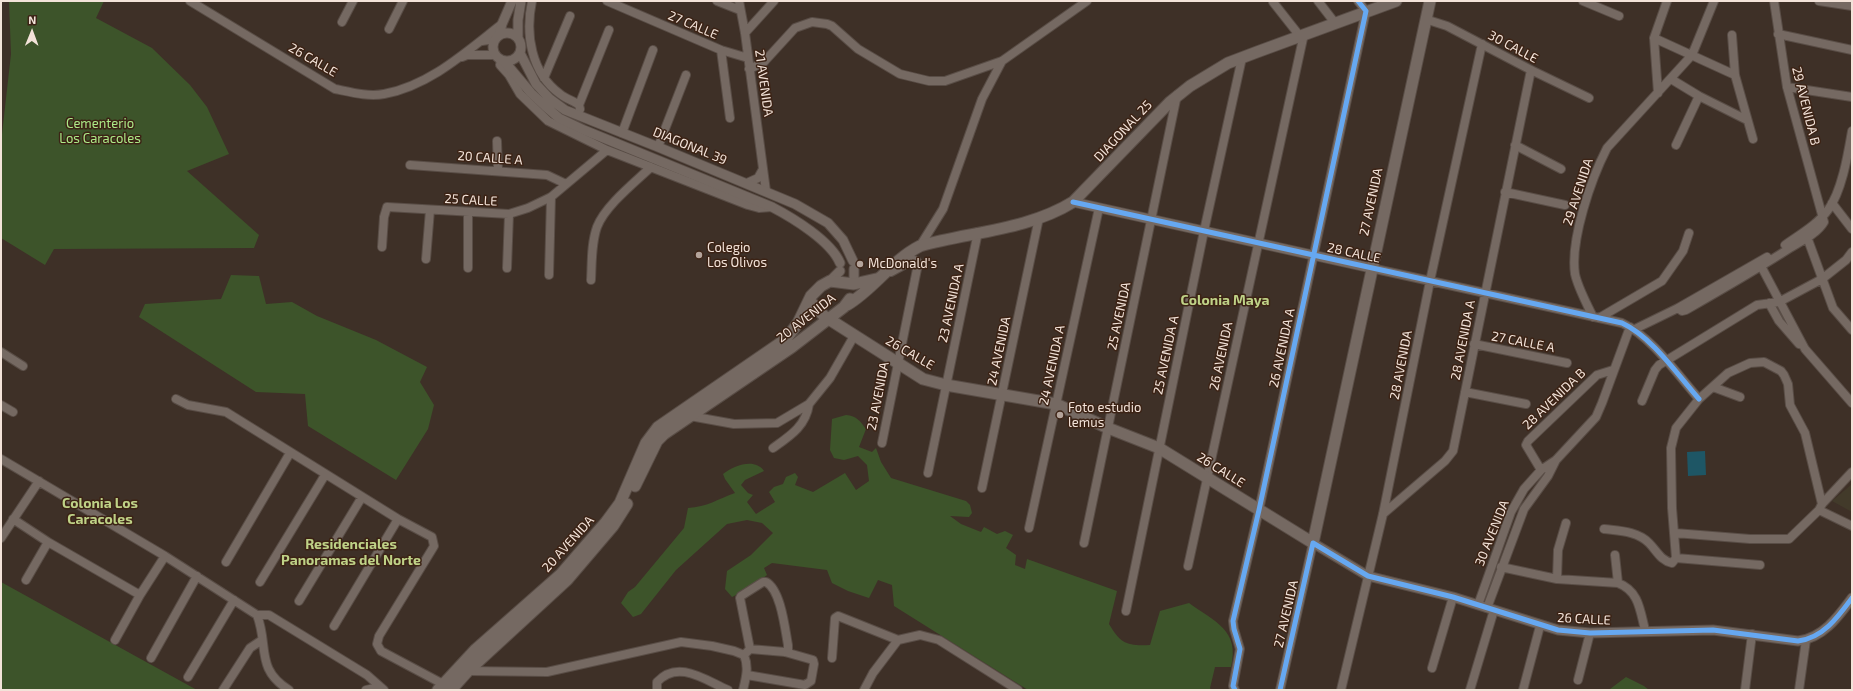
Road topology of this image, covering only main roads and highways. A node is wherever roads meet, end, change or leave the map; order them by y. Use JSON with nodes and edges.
{"nodes":[{"id":1,"x":1396,"y":1,"type":"edge"},
{"id":2,"x":1430,"y":1,"type":"edge"},
{"id":3,"x":876,"y":279,"type":"junction"},
{"id":4,"x":854,"y":284,"type":"junction"},
{"id":5,"x":809,"y":300,"type":"junction"},
{"id":6,"x":847,"y":305,"type":"junction"},
{"id":7,"x":830,"y":320,"type":"junction"},
{"id":8,"x":1313,"y":543,"type":"joint"},
{"id":9,"x":444,"y":688,"type":"edge"}],
"edges":[{"from":1,"to":3,"type":"main road","name":"DIAGONAL 25"},
{"from":2,"to":8,"type":"main road","name":"27 AVENIDA"},
{"from":3,"to":4,"type":"main road","name":"DIAGONAL 25"},
{"from":3,"to":6,"type":"main road","name":"DIAGONAL 25"},
{"from":4,"to":5,"type":"main road","name":"20 AVENIDA"},
{"from":4,"to":6,"type":"main road","name":"20 AVENIDA"},
{"from":5,"to":7,"type":"main road","name":"26 CALLE"},
{"from":5,"to":9,"type":"main road","name":"20 AVENIDA"},
{"from":6,"to":7,"type":"main road","name":"20 AVENIDA"},
{"from":7,"to":8,"type":"main road","name":"26 CALLE"},
{"from":7,"to":9,"type":"main road","name":"20 AVENIDA"}]}
